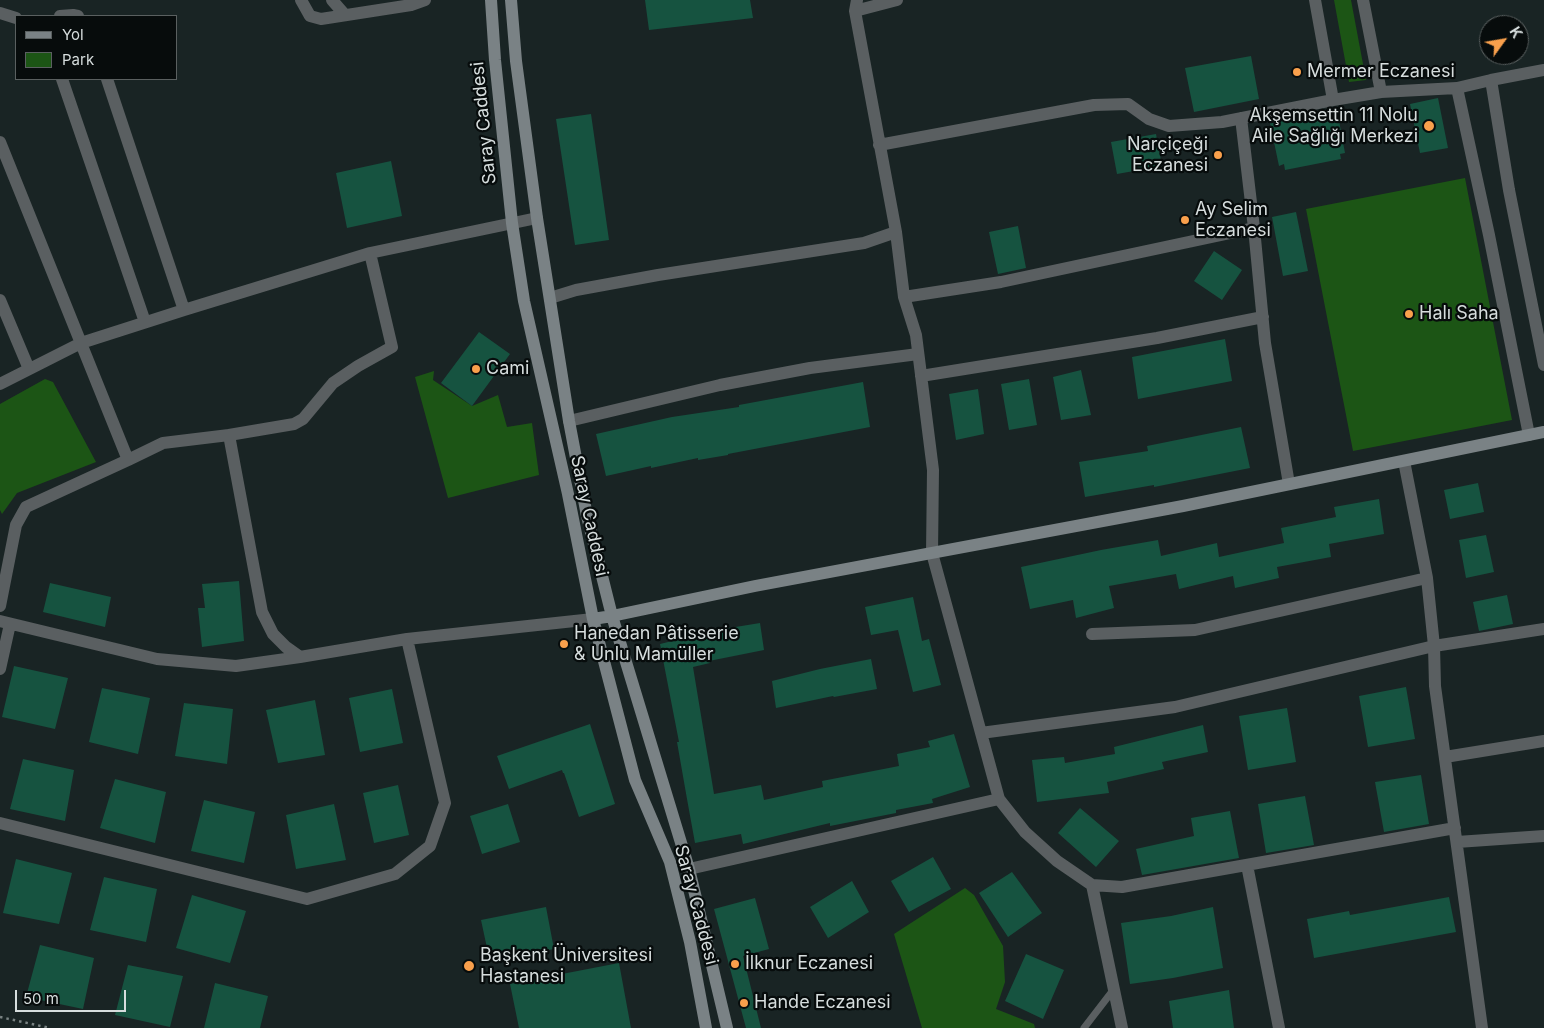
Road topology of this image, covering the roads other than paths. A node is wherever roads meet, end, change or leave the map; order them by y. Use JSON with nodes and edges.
{"nodes":[{"id":1,"x":301,"y":0,"type":"edge"},
{"id":2,"x":332,"y":0,"type":"edge"},
{"id":3,"x":425,"y":0,"type":"edge"},
{"id":4,"x":491,"y":0,"type":"edge"},
{"id":5,"x":511,"y":0,"type":"edge"},
{"id":6,"x":897,"y":0,"type":"edge"},
{"id":7,"x":1314,"y":0,"type":"edge"},
{"id":8,"x":1363,"y":0,"type":"edge"},
{"id":9,"x":856,"y":5,"type":"edge"},
{"id":10,"x":0,"y":13,"type":"edge"},
{"id":11,"x":344,"y":15,"type":"junction"},
{"id":12,"x":15,"y":18,"type":"edge"},
{"id":13,"x":1544,"y":70,"type":"edge"},
{"id":14,"x":62,"y":80,"type":"edge"},
{"id":15,"x":107,"y":80,"type":"edge"},
{"id":16,"x":1491,"y":80,"type":"junction"},
{"id":17,"x":1457,"y":88,"type":"junction"},
{"id":18,"x":1381,"y":92,"type":"junction"},
{"id":19,"x":1333,"y":100,"type":"junction"},
{"id":20,"x":1240,"y":118,"type":"junction"},
{"id":21,"x":0,"y":142,"type":"edge"},
{"id":22,"x":879,"y":145,"type":"junction"},
{"id":23,"x":538,"y":218,"type":"junction"},
{"id":24,"x":512,"y":223,"type":"junction"},
{"id":25,"x":1254,"y":228,"type":"junction"},
{"id":26,"x":896,"y":232,"type":"junction"},
{"id":27,"x":370,"y":253,"type":"junction"},
{"id":28,"x":904,"y":297,"type":"junction"},
{"id":29,"x":550,"y":298,"type":"junction"},
{"id":30,"x":0,"y":300,"type":"edge"},
{"id":31,"x":184,"y":310,"type":"junction"},
{"id":32,"x":1263,"y":317,"type":"junction"},
{"id":33,"x":145,"y":322,"type":"junction"},
{"id":34,"x":81,"y":343,"type":"junction"},
{"id":35,"x":918,"y":354,"type":"junction"},
{"id":36,"x":1544,"y":365,"type":"edge"},
{"id":37,"x":29,"y":369,"type":"junction"},
{"id":38,"x":921,"y":376,"type":"junction"},
{"id":39,"x":0,"y":384,"type":"edge"},
{"id":40,"x":570,"y":421,"type":"junction"},
{"id":41,"x":1544,"y":432,"type":"edge"},
{"id":42,"x":229,"y":435,"type":"junction"},
{"id":43,"x":1529,"y":435,"type":"junction"},
{"id":44,"x":128,"y":460,"type":"junction"},
{"id":45,"x":1404,"y":461,"type":"junction"},
{"id":46,"x":1289,"y":484,"type":"junction"},
{"id":47,"x":932,"y":553,"type":"junction"},
{"id":48,"x":1427,"y":578,"type":"junction"},
{"id":49,"x":0,"y":606,"type":"edge"},
{"id":50,"x":612,"y":616,"type":"junction"},
{"id":51,"x":592,"y":619,"type":"junction"},
{"id":52,"x":5,"y":623,"type":"edge"},
{"id":53,"x":1544,"y":629,"type":"edge"},
{"id":54,"x":1092,"y":634,"type":"dead end"},
{"id":55,"x":408,"y":639,"type":"junction"},
{"id":56,"x":1434,"y":646,"type":"junction"},
{"id":57,"x":300,"y":657,"type":"junction"},
{"id":58,"x":0,"y":669,"type":"edge"},
{"id":59,"x":981,"y":733,"type":"junction"},
{"id":60,"x":1544,"y":741,"type":"edge"},
{"id":61,"x":1445,"y":757,"type":"junction"},
{"id":62,"x":999,"y":799,"type":"junction"},
{"id":63,"x":0,"y":823,"type":"edge"},
{"id":64,"x":1455,"y":828,"type":"junction"},
{"id":65,"x":1544,"y":836,"type":"edge"},
{"id":66,"x":1457,"y":842,"type":"junction"},
{"id":67,"x":1247,"y":865,"type":"junction"},
{"id":68,"x":689,"y":869,"type":"junction"},
{"id":69,"x":1092,"y":885,"type":"junction"},
{"id":70,"x":1114,"y":989,"type":"junction"},
{"id":71,"x":706,"y":1028,"type":"edge"},
{"id":72,"x":726,"y":1028,"type":"edge"},
{"id":73,"x":1084,"y":1028,"type":"edge"},
{"id":74,"x":1122,"y":1028,"type":"edge"},
{"id":75,"x":1279,"y":1028,"type":"edge"},
{"id":76,"x":1482,"y":1028,"type":"edge"}],
"edges":[{"from":1,"to":11,"type":"street"},
{"from":2,"to":11,"type":"street"},
{"from":3,"to":11,"type":"street"},
{"from":4,"to":24,"type":"street","name":"Saray Caddesi"},
{"from":5,"to":23,"type":"street","name":"Saray Caddesi"},
{"from":6,"to":9,"type":"street"},
{"from":7,"to":19,"type":"street"},
{"from":8,"to":18,"type":"street"},
{"from":9,"to":22,"type":"street"},
{"from":10,"to":12,"type":"street"},
{"from":13,"to":16,"type":"street"},
{"from":14,"to":33,"type":"street"},
{"from":15,"to":31,"type":"street"},
{"from":16,"to":17,"type":"street"},
{"from":16,"to":36,"type":"street"},
{"from":17,"to":18,"type":"street"},
{"from":17,"to":43,"type":"street"},
{"from":18,"to":19,"type":"street"},
{"from":19,"to":20,"type":"street"},
{"from":20,"to":22,"type":"street"},
{"from":20,"to":25,"type":"street"},
{"from":21,"to":34,"type":"street"},
{"from":22,"to":26,"type":"street"},
{"from":23,"to":24,"type":"street"},
{"from":23,"to":29,"type":"street","name":"Saray Caddesi"},
{"from":24,"to":27,"type":"street"},
{"from":24,"to":51,"type":"street","name":"Saray Caddesi"},
{"from":25,"to":28,"type":"street"},
{"from":25,"to":32,"type":"street"},
{"from":26,"to":28,"type":"street"},
{"from":26,"to":29,"type":"street"},
{"from":27,"to":31,"type":"street"},
{"from":27,"to":42,"type":"street"},
{"from":28,"to":35,"type":"street"},
{"from":29,"to":40,"type":"street","name":"Saray Caddesi"},
{"from":30,"to":37,"type":"street"},
{"from":31,"to":33,"type":"street"},
{"from":32,"to":38,"type":"street"},
{"from":32,"to":46,"type":"street"},
{"from":33,"to":34,"type":"street"},
{"from":34,"to":37,"type":"street"},
{"from":34,"to":44,"type":"street"},
{"from":35,"to":38,"type":"street"},
{"from":35,"to":40,"type":"street"},
{"from":37,"to":39,"type":"street"},
{"from":38,"to":47,"type":"street"},
{"from":40,"to":50,"type":"street","name":"Saray Caddesi"},
{"from":41,"to":43,"type":"street"},
{"from":42,"to":44,"type":"street"},
{"from":42,"to":57,"type":"street"},
{"from":43,"to":45,"type":"street"},
{"from":44,"to":49,"type":"street"},
{"from":45,"to":46,"type":"street"},
{"from":45,"to":48,"type":"street"},
{"from":46,"to":47,"type":"street"},
{"from":47,"to":50,"type":"street"},
{"from":47,"to":59,"type":"street"},
{"from":48,"to":54,"type":"street"},
{"from":48,"to":56,"type":"street"},
{"from":50,"to":51,"type":"street"},
{"from":50,"to":68,"type":"street","name":"Saray Caddesi"},
{"from":51,"to":55,"type":"street"},
{"from":51,"to":71,"type":"street","name":"Saray Caddesi"},
{"from":52,"to":57,"type":"street"},
{"from":52,"to":58,"type":"street"},
{"from":53,"to":56,"type":"street"},
{"from":55,"to":57,"type":"street"},
{"from":55,"to":63,"type":"street"},
{"from":56,"to":59,"type":"street"},
{"from":56,"to":61,"type":"street"},
{"from":59,"to":62,"type":"street"},
{"from":60,"to":61,"type":"street"},
{"from":61,"to":64,"type":"street"},
{"from":62,"to":68,"type":"street"},
{"from":62,"to":69,"type":"street"},
{"from":64,"to":66,"type":"street"},
{"from":64,"to":67,"type":"street"},
{"from":65,"to":66,"type":"street"},
{"from":66,"to":76,"type":"street"},
{"from":67,"to":69,"type":"street"},
{"from":67,"to":75,"type":"street"},
{"from":68,"to":72,"type":"street","name":"Saray Caddesi"},
{"from":69,"to":70,"type":"street"},
{"from":70,"to":73,"type":"lane"},
{"from":70,"to":74,"type":"street"}]}
